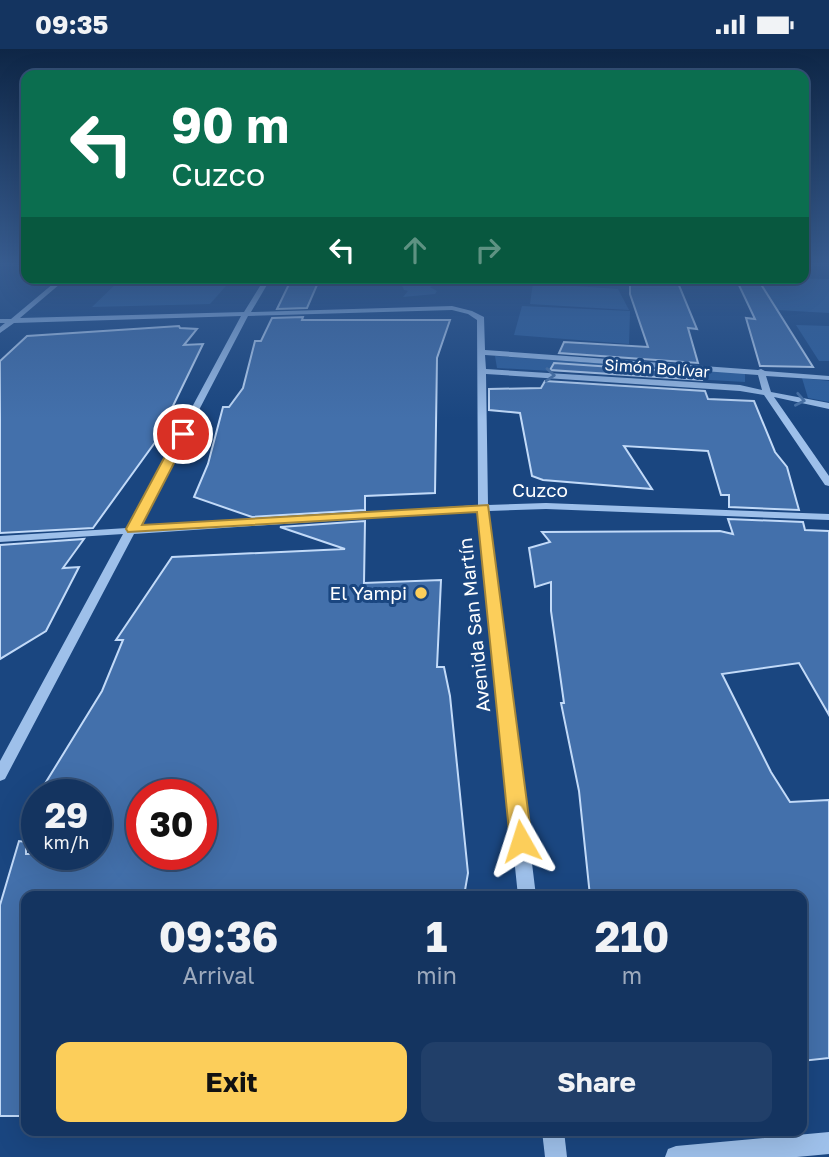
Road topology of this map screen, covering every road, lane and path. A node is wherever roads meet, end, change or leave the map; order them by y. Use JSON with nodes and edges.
{"nodes":[{"id":1,"x":18,"y":316,"type":"edge"},
{"id":2,"x":180,"y":316,"type":"edge"},
{"id":3,"x":245,"y":316,"type":"edge"},
{"id":4,"x":476,"y":316,"type":"edge"},
{"id":5,"x":13,"y":320,"type":"junction"},
{"id":6,"x":0,"y":321,"type":"edge"},
{"id":7,"x":0,"y":331,"type":"edge"},
{"id":8,"x":481,"y":352,"type":"junction"},
{"id":9,"x":482,"y":371,"type":"junction"},
{"id":10,"x":761,"y":372,"type":"junction"},
{"id":11,"x":829,"y":378,"type":"edge"},
{"id":12,"x":767,"y":393,"type":"junction"},
{"id":13,"x":829,"y":405,"type":"edge"},
{"id":14,"x":829,"y":483,"type":"edge"},
{"id":15,"x":483,"y":508,"type":"junction"},
{"id":16,"x":829,"y":517,"type":"edge"},
{"id":17,"x":133,"y":529,"type":"junction"},
{"id":18,"x":0,"y":539,"type":"edge"},
{"id":19,"x":0,"y":775,"type":"edge"},
{"id":20,"x":526,"y":891,"type":"edge"},
{"id":21,"x":554,"y":1136,"type":"edge"},
{"id":22,"x":829,"y":1143,"type":"edge"},
{"id":23,"x":556,"y":1157,"type":"edge"},
{"id":24,"x":676,"y":1157,"type":"edge"}],
"edges":[{"from":1,"to":5,"type":"street"},
{"from":2,"to":5,"type":"street"},
{"from":3,"to":17,"type":"street"},
{"from":4,"to":8,"type":"street","name":"Avenida San Martín"},
{"from":5,"to":6,"type":"street"},
{"from":5,"to":7,"type":"street"},
{"from":8,"to":9,"type":"street","name":"Avenida San Martín"},
{"from":8,"to":10,"type":"street","name":"Simón Bolívar"},
{"from":9,"to":12,"type":"street","name":"Simón Bolívar","one_way":true},
{"from":9,"to":15,"type":"street","name":"Avenida San Martín"},
{"from":10,"to":11,"type":"street","name":"Simón Bolívar"},
{"from":10,"to":12,"type":"street"},
{"from":12,"to":13,"type":"street","name":"Simón Bolívar","one_way":true},
{"from":12,"to":14,"type":"street"},
{"from":15,"to":16,"type":"street","name":"Cuzco"},
{"from":15,"to":17,"type":"street","name":"Cuzco"},
{"from":15,"to":20,"type":"street","name":"Avenida San Martín"},
{"from":17,"to":18,"type":"street","name":"Cuzco"},
{"from":17,"to":19,"type":"street"},
{"from":21,"to":23,"type":"street"},
{"from":22,"to":24,"type":"street"}]}
